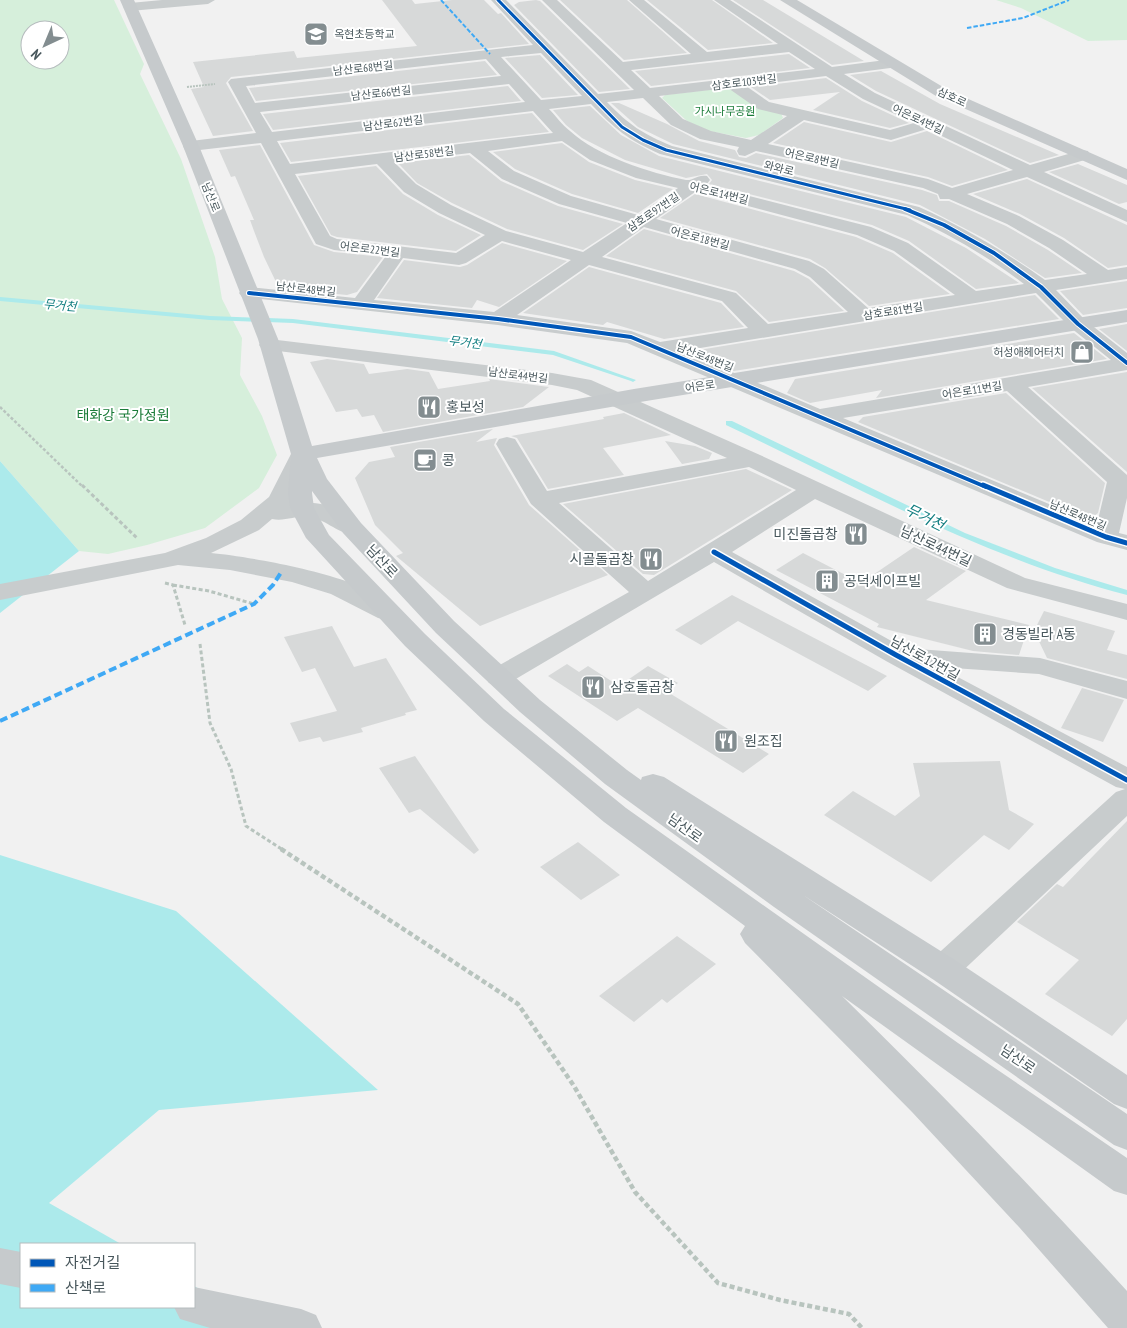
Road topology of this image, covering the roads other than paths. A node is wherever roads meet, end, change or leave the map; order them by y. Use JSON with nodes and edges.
{"nodes":[{"id":1,"x":208,"y":0,"type":"edge"},
{"id":2,"x":502,"y":0,"type":"edge"},
{"id":3,"x":549,"y":0,"type":"edge"},
{"id":4,"x":636,"y":0,"type":"edge"},
{"id":5,"x":721,"y":0,"type":"edge"},
{"id":6,"x":787,"y":0,"type":"edge"},
{"id":7,"x":128,"y":4,"type":"edge"},
{"id":8,"x":792,"y":46,"type":"junction"},
{"id":9,"x":544,"y":48,"type":"junction"},
{"id":10,"x":490,"y":54,"type":"junction"},
{"id":11,"x":703,"y":57,"type":"junction"},
{"id":12,"x":893,"y":64,"type":"junction"},
{"id":13,"x":619,"y":67,"type":"junction"},
{"id":14,"x":830,"y":72,"type":"junction"},
{"id":15,"x":512,"y":78,"type":"junction"},
{"id":16,"x":236,"y":82,"type":"joint"},
{"id":17,"x":733,"y":84,"type":"junction"},
{"id":18,"x":647,"y":93,"type":"junction"},
{"id":19,"x":595,"y":99,"type":"junction"},
{"id":20,"x":537,"y":106,"type":"junction"},
{"id":21,"x":250,"y":108,"type":"junction"},
{"id":22,"x":800,"y":115,"type":"junction"},
{"id":23,"x":928,"y":124,"type":"junction"},
{"id":24,"x":565,"y":136,"type":"junction"},
{"id":25,"x":266,"y":137,"type":"junction"},
{"id":26,"x":755,"y":145,"type":"junction"},
{"id":27,"x":191,"y":146,"type":"junction"},
{"id":28,"x":474,"y":148,"type":"junction"},
{"id":29,"x":1082,"y":155,"type":"junction"},
{"id":30,"x":381,"y":159,"type":"junction"},
{"id":31,"x":723,"y":165,"type":"junction"},
{"id":32,"x":283,"y":170,"type":"junction"},
{"id":33,"x":1029,"y":171,"type":"junction"},
{"id":34,"x":1127,"y":175,"type":"edge"},
{"id":35,"x":692,"y":186,"type":"junction"},
{"id":36,"x":953,"y":193,"type":"junction"},
{"id":37,"x":913,"y":211,"type":"junction"},
{"id":38,"x":1127,"y":217,"type":"edge"},
{"id":39,"x":640,"y":221,"type":"junction"},
{"id":40,"x":499,"y":235,"type":"junction"},
{"id":41,"x":398,"y":252,"type":"junction"},
{"id":42,"x":585,"y":258,"type":"junction"},
{"id":43,"x":1127,"y":272,"type":"edge"},
{"id":44,"x":1103,"y":276,"type":"junction"},
{"id":45,"x":1040,"y":287,"type":"junction"},
{"id":46,"x":249,"y":293,"type":"junction"},
{"id":47,"x":972,"y":298,"type":"junction"},
{"id":48,"x":360,"y":305,"type":"junction"},
{"id":49,"x":865,"y":316,"type":"junction"},
{"id":50,"x":1127,"y":316,"type":"edge"},
{"id":51,"x":498,"y":319,"type":"junction"},
{"id":52,"x":1078,"y":324,"type":"junction"},
{"id":53,"x":764,"y":332,"type":"junction"},
{"id":54,"x":269,"y":342,"type":"junction"},
{"id":55,"x":659,"y":348,"type":"junction"},
{"id":56,"x":1127,"y":363,"type":"edge"},
{"id":57,"x":727,"y":381,"type":"junction"},
{"id":58,"x":1010,"y":383,"type":"junction"},
{"id":59,"x":624,"y":398,"type":"junction"},
{"id":60,"x":817,"y":416,"type":"junction"},
{"id":61,"x":506,"y":444,"type":"dead end"},
{"id":62,"x":303,"y":454,"type":"junction"},
{"id":63,"x":752,"y":460,"type":"junction"},
{"id":64,"x":814,"y":488,"type":"junction"},
{"id":65,"x":540,"y":498,"type":"junction"},
{"id":66,"x":302,"y":508,"type":"junction"},
{"id":67,"x":250,"y":525,"type":"junction"},
{"id":68,"x":352,"y":528,"type":"junction"},
{"id":69,"x":1117,"y":540,"type":"edge"},
{"id":70,"x":714,"y":552,"type":"junction"},
{"id":71,"x":164,"y":570,"type":"junction"},
{"id":72,"x":0,"y":592,"type":"edge"},
{"id":73,"x":646,"y":593,"type":"junction"},
{"id":74,"x":387,"y":612,"type":"junction"},
{"id":75,"x":1127,"y":612,"type":"edge"},
{"id":76,"x":896,"y":655,"type":"junction"},
{"id":77,"x":499,"y":677,"type":"junction"},
{"id":78,"x":1127,"y":690,"type":"edge"},
{"id":79,"x":1127,"y":780,"type":"edge"},
{"id":80,"x":1127,"y":800,"type":"edge"},
{"id":81,"x":697,"y":875,"type":"junction"},
{"id":82,"x":943,"y":970,"type":"junction"},
{"id":83,"x":1127,"y":1094,"type":"edge"},
{"id":84,"x":1127,"y":1134,"type":"edge"},
{"id":85,"x":1127,"y":1180,"type":"edge"},
{"id":86,"x":0,"y":1266,"type":"edge"},
{"id":87,"x":20,"y":1270,"type":"edge"},
{"id":88,"x":195,"y":1306,"type":"edge"},
{"id":89,"x":1127,"y":1320,"type":"edge"},
{"id":90,"x":301,"y":1328,"type":"edge"}],
"edges":[{"from":1,"to":7,"type":"street"},
{"from":2,"to":9,"type":"street","name":"와와로"},
{"from":3,"to":13,"type":"street","name":"어은로8번길"},
{"from":4,"to":11,"type":"street"},
{"from":5,"to":8,"type":"street","name":"어은로4번길"},
{"from":6,"to":12,"type":"main road","name":"삼호로"},
{"from":7,"to":27,"type":"main road","name":"남산로"},
{"from":8,"to":11,"type":"street"},
{"from":8,"to":14,"type":"street","name":"어은로4번길"},
{"from":9,"to":10,"type":"street","name":"남산로68번길"},
{"from":9,"to":19,"type":"street","name":"와와로"},
{"from":10,"to":15,"type":"street","name":"어은로14번길"},
{"from":10,"to":16,"type":"street","name":"남산로68번길"},
{"from":11,"to":13,"type":"street"},
{"from":12,"to":14,"type":"street","name":"삼호로103번길"},
{"from":12,"to":29,"type":"main road","name":"삼호로"},
{"from":13,"to":18,"type":"street","name":"어은로8번길"},
{"from":14,"to":17,"type":"street","name":"삼호로103번길"},
{"from":14,"to":23,"type":"street","name":"어은로4번길"},
{"from":15,"to":20,"type":"street","name":"어은로14번길"},
{"from":15,"to":21,"type":"street","name":"남산로66번길"},
{"from":16,"to":21,"type":"street","name":"어은로22번길"},
{"from":17,"to":18,"type":"street","name":"삼호로103번길"},
{"from":17,"to":22,"type":"street"},
{"from":18,"to":19,"type":"street","name":"삼호로103번길"},
{"from":18,"to":26,"type":"street","name":"어은로8번길"},
{"from":19,"to":20,"type":"street","name":"남산로62번길"},
{"from":19,"to":31,"type":"street","name":"와와로"},
{"from":20,"to":24,"type":"street","name":"어은로14번길"},
{"from":20,"to":25,"type":"street","name":"남산로62번길"},
{"from":21,"to":25,"type":"street","name":"어은로22번길"},
{"from":22,"to":23,"type":"street"},
{"from":22,"to":26,"type":"street","name":"삼호로97번길"},
{"from":23,"to":33,"type":"street","name":"어은로4번길"},
{"from":24,"to":28,"type":"street","name":"남산로58번길"},
{"from":24,"to":35,"type":"street","name":"어은로14번길"},
{"from":25,"to":27,"type":"street","name":"남산로62번길"},
{"from":25,"to":32,"type":"street","name":"어은로22번길"},
{"from":26,"to":31,"type":"street","name":"삼호로97번길"},
{"from":26,"to":36,"type":"street","name":"어은로8번길"},
{"from":27,"to":46,"type":"main road","name":"남산로"},
{"from":28,"to":30,"type":"street","name":"남산로58번길"},
{"from":28,"to":39,"type":"street","name":"어은로18번길"},
{"from":29,"to":33,"type":"street"},
{"from":29,"to":34,"type":"main road","name":"삼호로"},
{"from":30,"to":32,"type":"street","name":"남산로58번길"},
{"from":30,"to":40,"type":"street"},
{"from":31,"to":35,"type":"street","name":"삼호로97번길"},
{"from":31,"to":37,"type":"street","name":"와와로"},
{"from":32,"to":41,"type":"street","name":"어은로22번길"},
{"from":33,"to":36,"type":"street"},
{"from":33,"to":38,"type":"street","name":"어은로4번길"},
{"from":35,"to":39,"type":"street","name":"삼호로97번길"},
{"from":35,"to":47,"type":"street","name":"어은로14번길"},
{"from":36,"to":37,"type":"street"},
{"from":36,"to":44,"type":"street","name":"어은로8번길"},
{"from":37,"to":45,"type":"street","name":"와와로"},
{"from":39,"to":42,"type":"street","name":"삼호로97번길"},
{"from":39,"to":49,"type":"street","name":"어은로18번길"},
{"from":40,"to":41,"type":"street","name":"어은로22번길"},
{"from":40,"to":42,"type":"street"},
{"from":41,"to":48,"type":"street"},
{"from":42,"to":51,"type":"street","name":"삼호로97번길"},
{"from":42,"to":53,"type":"street"},
{"from":43,"to":44,"type":"street","name":"삼호로81번길"},
{"from":44,"to":45,"type":"street","name":"삼호로81번길"},
{"from":45,"to":47,"type":"street","name":"삼호로81번길"},
{"from":45,"to":52,"type":"street","name":"와와로"},
{"from":46,"to":48,"type":"street","name":"남산로48번길"},
{"from":46,"to":54,"type":"main road","name":"남산로"},
{"from":47,"to":49,"type":"street","name":"삼호로81번길"},
{"from":48,"to":51,"type":"street","name":"남산로48번길"},
{"from":49,"to":53,"type":"street","name":"삼호로81번길"},
{"from":50,"to":52,"type":"main road","name":"어은로"},
{"from":51,"to":55,"type":"street","name":"남산로48번길"},
{"from":52,"to":56,"type":"street","name":"어은로11번길"},
{"from":52,"to":57,"type":"main road","name":"어은로"},
{"from":53,"to":55,"type":"street","name":"삼호로81번길"},
{"from":54,"to":59,"type":"street","name":"남산로44번길"},
{"from":54,"to":62,"type":"main road","name":"남산로"},
{"from":55,"to":57,"type":"street","name":"남산로48번길"},
{"from":56,"to":58,"type":"street","name":"어은로11번길"},
{"from":57,"to":59,"type":"main road","name":"어은로"},
{"from":57,"to":60,"type":"street","name":"남산로48번길"},
{"from":58,"to":60,"type":"street","name":"어은로11번길"},
{"from":58,"to":69,"type":"street"},
{"from":59,"to":62,"type":"main road","name":"어은로"},
{"from":59,"to":63,"type":"street","name":"남산로44번길"},
{"from":60,"to":69,"type":"street","name":"남산로48번길"},
{"from":61,"to":65,"type":"street"},
{"from":62,"to":66,"type":"main road","name":"남산로"},
{"from":62,"to":67,"type":"street"},
{"from":62,"to":68,"type":"main road","name":"남산로"},
{"from":63,"to":64,"type":"street","name":"남산로44번길"},
{"from":63,"to":65,"type":"street"},
{"from":64,"to":70,"type":"street"},
{"from":64,"to":75,"type":"street","name":"남산로44번길"},
{"from":65,"to":73,"type":"street"},
{"from":66,"to":67,"type":"street"},
{"from":66,"to":68,"type":"street"},
{"from":66,"to":74,"type":"main road","name":"남산로"},
{"from":67,"to":71,"type":"street"},
{"from":68,"to":77,"type":"main road","name":"남산로"},
{"from":70,"to":73,"type":"street"},
{"from":70,"to":76,"type":"street","name":"남산로12번길"},
{"from":71,"to":72,"type":"street"},
{"from":71,"to":74,"type":"street"},
{"from":73,"to":77,"type":"street"},
{"from":74,"to":81,"type":"main road","name":"남산로"},
{"from":76,"to":78,"type":"street"},
{"from":76,"to":79,"type":"street","name":"남산로12번길"},
{"from":77,"to":82,"type":"main road"},
{"from":77,"to":84,"type":"main road","name":"남산로"},
{"from":80,"to":82,"type":"street"},
{"from":81,"to":85,"type":"main road"},
{"from":81,"to":89,"type":"main road"},
{"from":82,"to":83,"type":"main road"},
{"from":86,"to":87,"type":"main road"},
{"from":88,"to":90,"type":"main road"}]}
